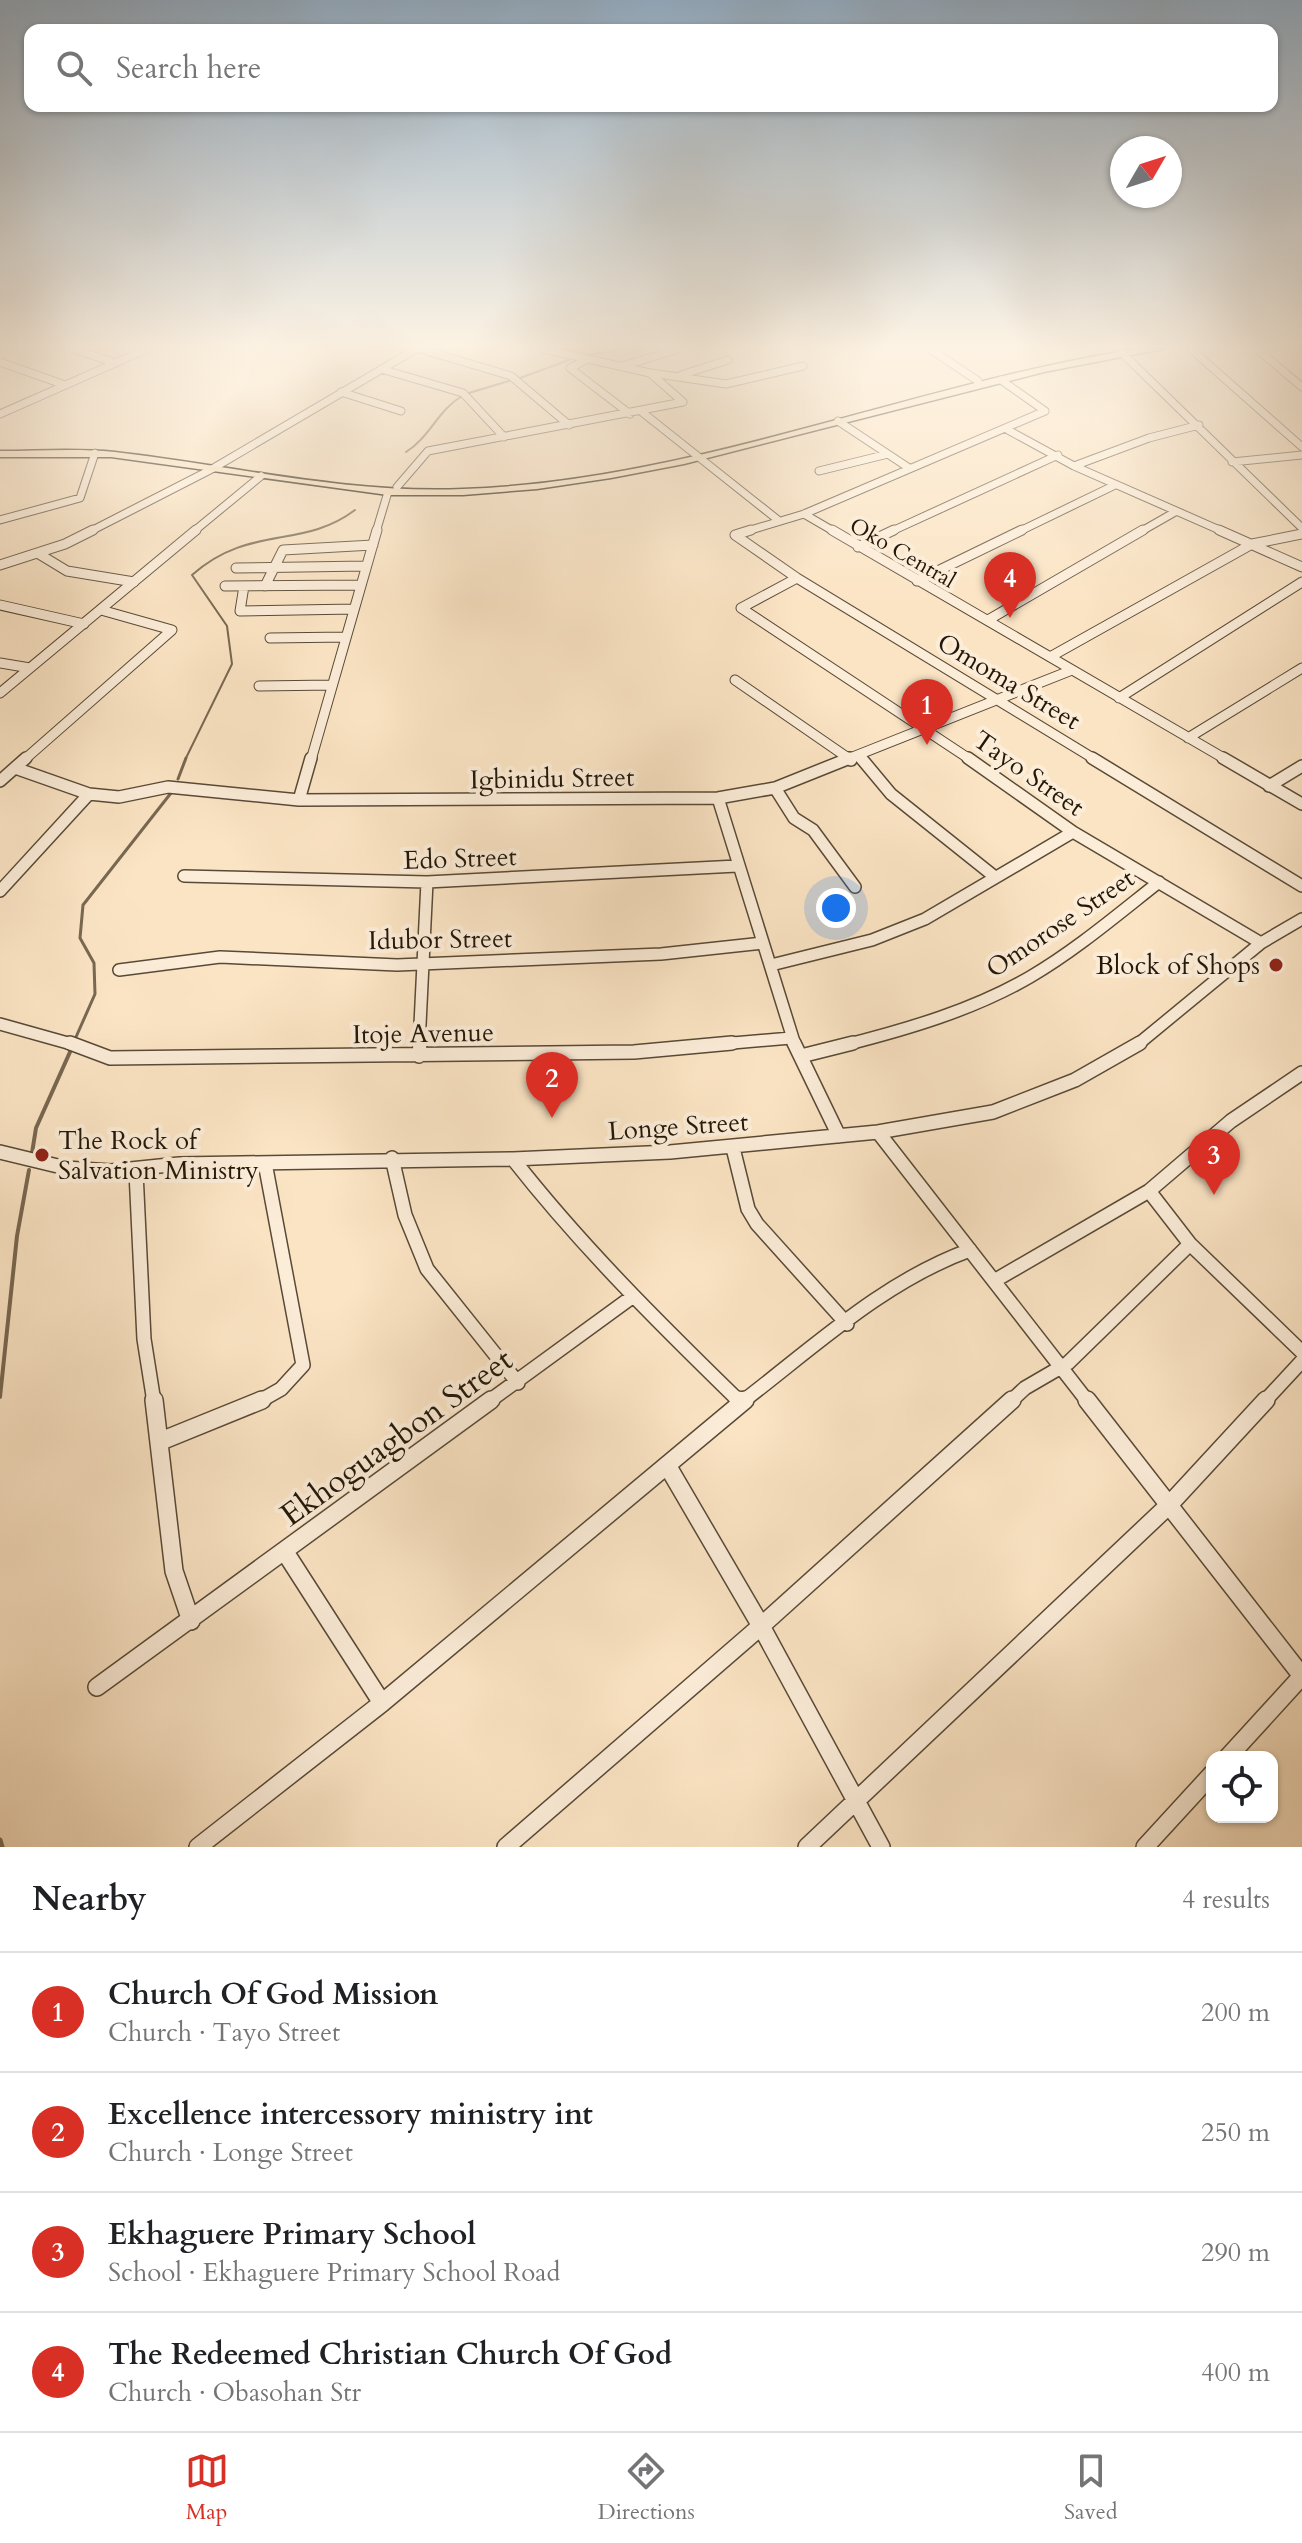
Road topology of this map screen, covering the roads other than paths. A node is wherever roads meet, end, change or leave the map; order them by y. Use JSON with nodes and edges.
{"nodes":[{"id":1,"x":267,"y":435,"type":"edge"},
{"id":2,"x":514,"y":435,"type":"edge"},
{"id":3,"x":672,"y":435,"type":"edge"},
{"id":4,"x":772,"y":435,"type":"edge"},
{"id":5,"x":779,"y":435,"type":"edge"},
{"id":6,"x":860,"y":435,"type":"edge"},
{"id":7,"x":994,"y":435,"type":"edge"},
{"id":8,"x":1018,"y":435,"type":"edge"},
{"id":9,"x":1160,"y":435,"type":"edge"},
{"id":10,"x":1208,"y":435,"type":"edge"},
{"id":11,"x":504,"y":437,"type":"joint"},
{"id":12,"x":0,"y":451,"type":"edge"},
{"id":13,"x":95,"y":453,"type":"junction"},
{"id":14,"x":888,"y":454,"type":"junction"},
{"id":15,"x":697,"y":455,"type":"junction"},
{"id":16,"x":1058,"y":455,"type":"junction"},
{"id":17,"x":1302,"y":457,"type":"edge"},
{"id":18,"x":1232,"y":462,"type":"junction"},
{"id":19,"x":216,"y":465,"type":"junction"},
{"id":20,"x":1074,"y":466,"type":"junction"},
{"id":21,"x":909,"y":468,"type":"junction"},
{"id":22,"x":819,"y":471,"type":"dead end"},
{"id":23,"x":261,"y":476,"type":"junction"},
{"id":24,"x":1115,"y":485,"type":"junction"},
{"id":25,"x":392,"y":490,"type":"junction"},
{"id":26,"x":1175,"y":512,"type":"junction"},
{"id":27,"x":804,"y":514,"type":"junction"},
{"id":28,"x":0,"y":520,"type":"edge"},
{"id":29,"x":778,"y":520,"type":"junction"},
{"id":30,"x":1302,"y":531,"type":"edge"},
{"id":31,"x":1252,"y":544,"type":"junction"},
{"id":32,"x":373,"y":545,"type":"junction"},
{"id":33,"x":858,"y":547,"type":"junction"},
{"id":34,"x":39,"y":554,"type":"junction"},
{"id":35,"x":0,"y":565,"type":"edge"},
{"id":36,"x":366,"y":566,"type":"junction"},
{"id":37,"x":273,"y":567,"type":"junction"},
{"id":38,"x":1302,"y":567,"type":"edge"},
{"id":39,"x":236,"y":568,"type":"dead end"},
{"id":40,"x":797,"y":578,"type":"junction"},
{"id":41,"x":917,"y":581,"type":"junction"},
{"id":42,"x":134,"y":582,"type":"junction"},
{"id":43,"x":1302,"y":582,"type":"edge"},
{"id":44,"x":361,"y":585,"type":"junction"},
{"id":45,"x":225,"y":586,"type":"dead end"},
{"id":46,"x":244,"y":586,"type":"junction"},
{"id":47,"x":265,"y":586,"type":"junction"},
{"id":48,"x":0,"y":605,"type":"edge"},
{"id":49,"x":354,"y":609,"type":"junction"},
{"id":50,"x":101,"y":610,"type":"junction"},
{"id":51,"x":988,"y":620,"type":"junction"},
{"id":52,"x":84,"y":624,"type":"junction"},
{"id":53,"x":346,"y":637,"type":"junction"},
{"id":54,"x":270,"y":638,"type":"dead end"},
{"id":55,"x":1050,"y":657,"type":"junction"},
{"id":56,"x":0,"y":663,"type":"edge"},
{"id":57,"x":30,"y":668,"type":"junction"},
{"id":58,"x":1302,"y":668,"type":"edge"},
{"id":59,"x":1072,"y":670,"type":"junction"},
{"id":60,"x":735,"y":680,"type":"dead end"},
{"id":61,"x":332,"y":685,"type":"junction"},
{"id":62,"x":259,"y":686,"type":"dead end"},
{"id":63,"x":0,"y":693,"type":"edge"},
{"id":64,"x":1119,"y":698,"type":"junction"},
{"id":65,"x":998,"y":701,"type":"junction"},
{"id":66,"x":928,"y":730,"type":"junction"},
{"id":67,"x":1188,"y":738,"type":"junction"},
{"id":68,"x":855,"y":758,"type":"junction"},
{"id":69,"x":1302,"y":766,"type":"edge"},
{"id":70,"x":15,"y":768,"type":"junction"},
{"id":71,"x":0,"y":781,"type":"edge"},
{"id":72,"x":1269,"y":786,"type":"junction"},
{"id":73,"x":775,"y":788,"type":"junction"},
{"id":74,"x":89,"y":794,"type":"junction"},
{"id":75,"x":718,"y":798,"type":"junction"},
{"id":76,"x":299,"y":800,"type":"junction"},
{"id":77,"x":1302,"y":804,"type":"edge"},
{"id":78,"x":1073,"y":832,"type":"junction"},
{"id":79,"x":737,"y":866,"type":"junction"},
{"id":80,"x":184,"y":876,"type":"dead end"},
{"id":81,"x":995,"y":877,"type":"junction"},
{"id":82,"x":427,"y":882,"type":"junction"},
{"id":83,"x":1159,"y":882,"type":"junction"},
{"id":84,"x":1302,"y":886,"type":"edge"},
{"id":85,"x":855,"y":887,"type":"dead end"},
{"id":86,"x":0,"y":891,"type":"edge"},
{"id":87,"x":1302,"y":919,"type":"edge"},
{"id":88,"x":763,"y":943,"type":"junction"},
{"id":89,"x":1261,"y":943,"type":"junction"},
{"id":90,"x":425,"y":964,"type":"junction"},
{"id":91,"x":771,"y":965,"type":"junction"},
{"id":92,"x":119,"y":970,"type":"dead end"},
{"id":93,"x":0,"y":1024,"type":"edge"},
{"id":94,"x":791,"y":1038,"type":"junction"},
{"id":95,"x":419,"y":1056,"type":"junction"},
{"id":96,"x":801,"y":1056,"type":"junction"},
{"id":97,"x":1302,"y":1073,"type":"edge"},
{"id":98,"x":878,"y":1132,"type":"junction"},
{"id":99,"x":839,"y":1136,"type":"junction"},
{"id":100,"x":733,"y":1148,"type":"junction"},
{"id":101,"x":0,"y":1152,"type":"edge"},
{"id":102,"x":392,"y":1158,"type":"junction"},
{"id":103,"x":513,"y":1159,"type":"junction"},
{"id":104,"x":265,"y":1163,"type":"junction"},
{"id":105,"x":136,"y":1172,"type":"junction"},
{"id":106,"x":1149,"y":1191,"type":"junction"},
{"id":107,"x":1190,"y":1244,"type":"junction"},
{"id":108,"x":970,"y":1250,"type":"junction"},
{"id":109,"x":994,"y":1281,"type":"junction"},
{"id":110,"x":632,"y":1297,"type":"junction"},
{"id":111,"x":847,"y":1324,"type":"junction"},
{"id":112,"x":1302,"y":1352,"type":"edge"},
{"id":113,"x":1302,"y":1361,"type":"edge"},
{"id":114,"x":1060,"y":1365,"type":"junction"},
{"id":115,"x":518,"y":1383,"type":"junction"},
{"id":116,"x":741,"y":1403,"type":"junction"},
{"id":117,"x":161,"y":1441,"type":"junction"},
{"id":118,"x":667,"y":1465,"type":"junction"},
{"id":119,"x":1169,"y":1505,"type":"junction"},
{"id":120,"x":285,"y":1552,"type":"junction"},
{"id":121,"x":191,"y":1621,"type":"junction"},
{"id":122,"x":761,"y":1626,"type":"junction"},
{"id":123,"x":1302,"y":1676,"type":"edge"},
{"id":124,"x":97,"y":1687,"type":"dead end"},
{"id":125,"x":382,"y":1703,"type":"junction"},
{"id":126,"x":1233,"y":1751,"type":"edge"},
{"id":127,"x":1206,"y":1781,"type":"edge"},
{"id":128,"x":856,"y":1798,"type":"junction"},
{"id":129,"x":198,"y":1847,"type":"edge"},
{"id":130,"x":506,"y":1847,"type":"edge"},
{"id":131,"x":807,"y":1847,"type":"edge"},
{"id":132,"x":881,"y":1847,"type":"edge"},
{"id":133,"x":1145,"y":1847,"type":"edge"}],
"edges":[{"from":1,"to":19,"type":"street"},
{"from":2,"to":11,"type":"street"},
{"from":3,"to":15,"type":"street"},
{"from":4,"to":15,"type":"main road"},
{"from":5,"to":15,"type":"main road"},
{"from":6,"to":14,"type":"street"},
{"from":7,"to":21,"type":"street"},
{"from":8,"to":16,"type":"street"},
{"from":9,"to":20,"type":"street"},
{"from":10,"to":18,"type":"street"},
{"from":11,"to":25,"type":"street"},
{"from":12,"to":13,"type":"main road"},
{"from":12,"to":19,"type":"main road"},
{"from":13,"to":19,"type":"main road"},
{"from":13,"to":28,"type":"street"},
{"from":14,"to":21,"type":"street"},
{"from":14,"to":22,"type":"street"},
{"from":15,"to":25,"type":"main road"},
{"from":15,"to":29,"type":"street"},
{"from":16,"to":20,"type":"street"},
{"from":16,"to":33,"type":"street"},
{"from":17,"to":18,"type":"street"},
{"from":18,"to":30,"type":"street"},
{"from":19,"to":23,"type":"main road"},
{"from":19,"to":25,"type":"main road"},
{"from":19,"to":34,"type":"street"},
{"from":20,"to":24,"type":"street"},
{"from":21,"to":27,"type":"street"},
{"from":23,"to":25,"type":"main road"},
{"from":23,"to":42,"type":"street"},
{"from":24,"to":26,"type":"street"},
{"from":24,"to":41,"type":"street"},
{"from":25,"to":32,"type":"street"},
{"from":26,"to":31,"type":"street"},
{"from":26,"to":51,"type":"street"},
{"from":27,"to":29,"type":"street"},
{"from":27,"to":33,"type":"street","name":"Oko Central"},
{"from":29,"to":40,"type":"street","name":"Omoma Street"},
{"from":30,"to":31,"type":"street"},
{"from":31,"to":38,"type":"street"},
{"from":31,"to":55,"type":"street"},
{"from":32,"to":36,"type":"street"},
{"from":32,"to":37,"type":"street"},
{"from":33,"to":41,"type":"street","name":"Oko Central"},
{"from":34,"to":35,"type":"street"},
{"from":34,"to":42,"type":"street"},
{"from":36,"to":37,"type":"street"},
{"from":36,"to":44,"type":"street"},
{"from":37,"to":39,"type":"street"},
{"from":37,"to":47,"type":"street"},
{"from":40,"to":65,"type":"street","name":"Omoma Street"},
{"from":40,"to":66,"type":"street","name":"Tayo Street"},
{"from":41,"to":51,"type":"street","name":"Oko Central"},
{"from":42,"to":50,"type":"street"},
{"from":43,"to":64,"type":"street"},
{"from":44,"to":47,"type":"street"},
{"from":44,"to":49,"type":"street"},
{"from":45,"to":46,"type":"street"},
{"from":46,"to":47,"type":"street"},
{"from":46,"to":49,"type":"street"},
{"from":48,"to":52,"type":"street"},
{"from":49,"to":53,"type":"street"},
{"from":50,"to":52,"type":"street"},
{"from":50,"to":70,"type":"street"},
{"from":51,"to":55,"type":"street","name":"Oko Central"},
{"from":52,"to":57,"type":"street"},
{"from":53,"to":54,"type":"street"},
{"from":53,"to":61,"type":"street"},
{"from":55,"to":59,"type":"street","name":"Oko Central"},
{"from":56,"to":57,"type":"street"},
{"from":57,"to":63,"type":"street"},
{"from":58,"to":67,"type":"street"},
{"from":59,"to":64,"type":"street","name":"Oko Central"},
{"from":59,"to":65,"type":"street","name":"Igbinidu Street"},
{"from":60,"to":68,"type":"street"},
{"from":61,"to":62,"type":"street"},
{"from":61,"to":76,"type":"street"},
{"from":64,"to":67,"type":"street","name":"Oko Central"},
{"from":65,"to":66,"type":"street","name":"Igbinidu Street"},
{"from":65,"to":84,"type":"street","name":"Omoma Street"},
{"from":66,"to":68,"type":"street","name":"Igbinidu Street"},
{"from":66,"to":78,"type":"street","name":"Tayo Street"},
{"from":67,"to":72,"type":"street","name":"Oko Central"},
{"from":68,"to":73,"type":"street","name":"Igbinidu Street"},
{"from":68,"to":81,"type":"street"},
{"from":69,"to":72,"type":"street"},
{"from":70,"to":71,"type":"street"},
{"from":70,"to":74,"type":"street","name":"Igbinidu Street"},
{"from":72,"to":77,"type":"street","name":"Oko Central"},
{"from":73,"to":75,"type":"street","name":"Igbinidu Street"},
{"from":73,"to":85,"type":"street"},
{"from":74,"to":76,"type":"street","name":"Igbinidu Street"},
{"from":74,"to":86,"type":"street"},
{"from":75,"to":76,"type":"street","name":"Igbinidu Street"},
{"from":75,"to":79,"type":"street"},
{"from":78,"to":81,"type":"street"},
{"from":78,"to":83,"type":"street","name":"Tayo Street"},
{"from":79,"to":82,"type":"street","name":"Edo Street"},
{"from":79,"to":88,"type":"street"},
{"from":80,"to":82,"type":"street","name":"Edo Street"},
{"from":81,"to":91,"type":"street"},
{"from":82,"to":90,"type":"street"},
{"from":83,"to":89,"type":"street","name":"Tayo Street"},
{"from":83,"to":96,"type":"street","name":"Omorose Street"},
{"from":87,"to":89,"type":"street","name":"Longe Street"},
{"from":88,"to":90,"type":"street","name":"Idubor Street"},
{"from":88,"to":91,"type":"street"},
{"from":89,"to":98,"type":"street","name":"Longe Street"},
{"from":90,"to":92,"type":"street","name":"Idubor Street"},
{"from":90,"to":95,"type":"street"},
{"from":91,"to":94,"type":"street"},
{"from":93,"to":95,"type":"street","name":"Itoje Avenue"},
{"from":94,"to":95,"type":"street","name":"Itoje Avenue"},
{"from":94,"to":96,"type":"street"},
{"from":96,"to":99,"type":"street"},
{"from":97,"to":106,"type":"street"},
{"from":98,"to":99,"type":"street","name":"Longe Street"},
{"from":98,"to":108,"type":"street"},
{"from":99,"to":100,"type":"street","name":"Longe Street"},
{"from":100,"to":103,"type":"street","name":"Longe Street"},
{"from":100,"to":111,"type":"street"},
{"from":101,"to":105,"type":"street","name":"Longe Street"},
{"from":102,"to":103,"type":"street","name":"Longe Street"},
{"from":102,"to":104,"type":"street","name":"Longe Street"},
{"from":102,"to":115,"type":"street"},
{"from":103,"to":110,"type":"street"},
{"from":104,"to":105,"type":"street","name":"Longe Street"},
{"from":104,"to":117,"type":"street"},
{"from":105,"to":117,"type":"street"},
{"from":106,"to":107,"type":"street"},
{"from":106,"to":109,"type":"street"},
{"from":107,"to":112,"type":"street"},
{"from":107,"to":114,"type":"street"},
{"from":108,"to":109,"type":"street"},
{"from":108,"to":111,"type":"street"},
{"from":109,"to":114,"type":"street"},
{"from":110,"to":115,"type":"street","name":"Ekhoguagbon Street"},
{"from":110,"to":116,"type":"street"},
{"from":111,"to":116,"type":"street"},
{"from":113,"to":119,"type":"street"},
{"from":114,"to":119,"type":"street"},
{"from":114,"to":122,"type":"street"},
{"from":115,"to":120,"type":"street","name":"Ekhoguagbon Street"},
{"from":116,"to":118,"type":"street"},
{"from":117,"to":121,"type":"street"},
{"from":118,"to":122,"type":"street"},
{"from":118,"to":125,"type":"street"},
{"from":119,"to":123,"type":"street"},
{"from":119,"to":128,"type":"street"},
{"from":120,"to":121,"type":"street","name":"Ekhoguagbon Street"},
{"from":120,"to":125,"type":"street"},
{"from":121,"to":124,"type":"street","name":"Ekhoguagbon Street"},
{"from":122,"to":128,"type":"street"},
{"from":122,"to":130,"type":"street"},
{"from":123,"to":126,"type":"street"},
{"from":125,"to":129,"type":"street"},
{"from":127,"to":133,"type":"street"},
{"from":128,"to":131,"type":"street"},
{"from":128,"to":132,"type":"street"}]}
